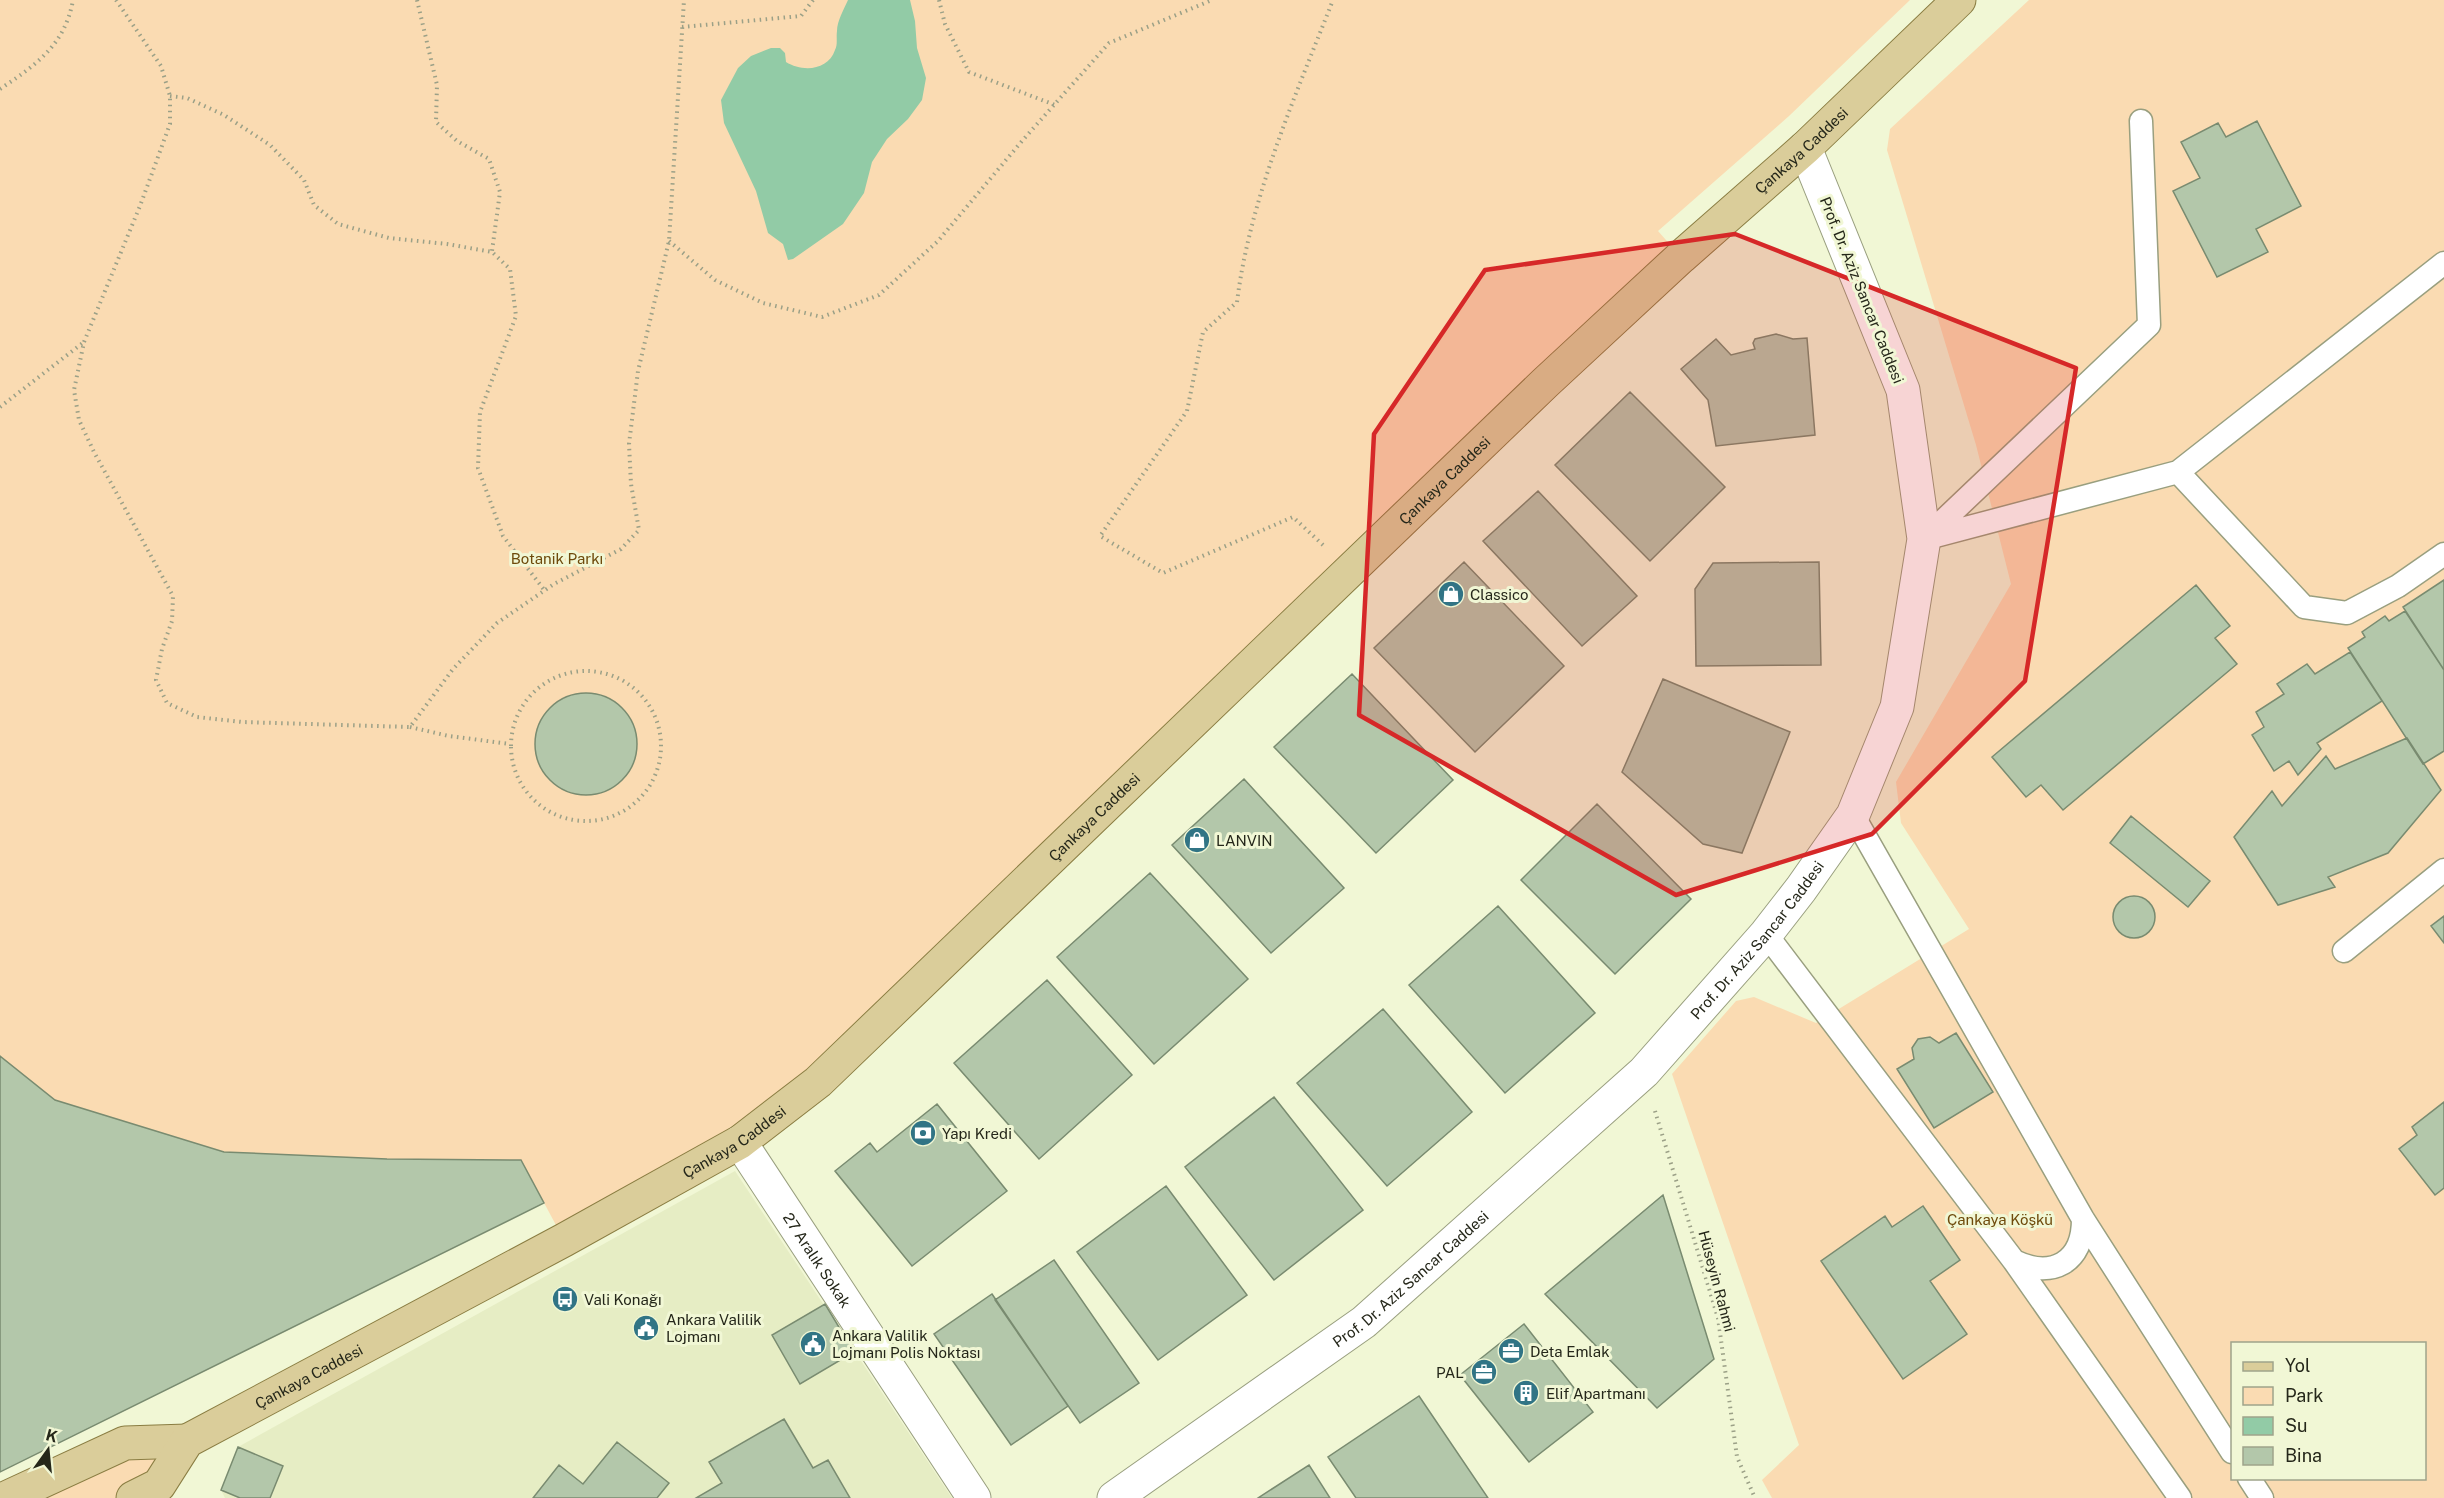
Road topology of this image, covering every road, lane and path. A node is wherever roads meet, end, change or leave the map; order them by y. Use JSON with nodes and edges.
{"nodes":[{"id":1,"x":73,"y":0,"type":"edge"},
{"id":2,"x":116,"y":0,"type":"edge"},
{"id":3,"x":417,"y":0,"type":"edge"},
{"id":4,"x":684,"y":0,"type":"edge"},
{"id":5,"x":813,"y":0,"type":"edge"},
{"id":6,"x":939,"y":0,"type":"edge"},
{"id":7,"x":1212,"y":0,"type":"edge"},
{"id":8,"x":1333,"y":0,"type":"edge"},
{"id":9,"x":1959,"y":0,"type":"edge"},
{"id":10,"x":682,"y":27,"type":"junction"},
{"id":11,"x":0,"y":88,"type":"edge"},
{"id":12,"x":170,"y":96,"type":"junction"},
{"id":13,"x":1055,"y":105,"type":"junction"},
{"id":14,"x":2141,"y":121,"type":"dead end"},
{"id":15,"x":1805,"y":148,"type":"junction"},
{"id":16,"x":669,"y":241,"type":"junction"},
{"id":17,"x":492,"y":252,"type":"junction"},
{"id":18,"x":2444,"y":263,"type":"edge"},
{"id":19,"x":84,"y":342,"type":"junction"},
{"id":20,"x":0,"y":407,"type":"edge"},
{"id":21,"x":2178,"y":472,"type":"junction"},
{"id":22,"x":1924,"y":539,"type":"junction"},
{"id":23,"x":2444,"y":554,"type":"edge"},
{"id":24,"x":1351,"y":569,"type":"junction"},
{"id":25,"x":545,"y":591,"type":"junction"},
{"id":26,"x":410,"y":727,"type":"junction"},
{"id":27,"x":510,"y":744,"type":"junction"},
{"id":28,"x":1853,"y":816,"type":"junction"},
{"id":29,"x":2444,"y":870,"type":"edge"},
{"id":30,"x":1766,"y":934,"type":"junction"},
{"id":31,"x":2344,"y":951,"type":"dead end"},
{"id":32,"x":1644,"y":1072,"type":"junction"},
{"id":33,"x":740,"y":1142,"type":"junction"},
{"id":34,"x":2083,"y":1219,"type":"junction"},
{"id":35,"x":2014,"y":1261,"type":"junction"},
{"id":36,"x":187,"y":1441,"type":"junction"},
{"id":37,"x":2231,"y":1450,"type":"edge"},
{"id":38,"x":2250,"y":1480,"type":"edge"},
{"id":39,"x":6,"y":1498,"type":"edge"},
{"id":40,"x":133,"y":1498,"type":"edge"},
{"id":41,"x":974,"y":1498,"type":"edge"},
{"id":42,"x":1114,"y":1498,"type":"edge"},
{"id":43,"x":1755,"y":1498,"type":"edge"},
{"id":44,"x":2180,"y":1498,"type":"edge"},
{"id":45,"x":2262,"y":1498,"type":"edge"}],
"edges":[{"from":1,"to":11,"type":"path"},
{"from":2,"to":12,"type":"path"},
{"from":3,"to":17,"type":"path"},
{"from":4,"to":10,"type":"path"},
{"from":5,"to":10,"type":"path"},
{"from":6,"to":13,"type":"path"},
{"from":7,"to":13,"type":"path"},
{"from":8,"to":24,"type":"path"},
{"from":9,"to":15,"type":"main road","name":"Çankaya Caddesi"},
{"from":10,"to":16,"type":"path"},
{"from":12,"to":17,"type":"path"},
{"from":12,"to":19,"type":"path"},
{"from":13,"to":16,"type":"path"},
{"from":14,"to":22,"type":"lane"},
{"from":15,"to":22,"type":"street","name":"Prof. Dr. Aziz Sancar Caddesi"},
{"from":15,"to":24,"type":"main road","name":"Çankaya Caddesi"},
{"from":16,"to":25,"type":"path"},
{"from":17,"to":25,"type":"path"},
{"from":18,"to":21,"type":"lane"},
{"from":19,"to":20,"type":"path"},
{"from":19,"to":26,"type":"path"},
{"from":21,"to":22,"type":"lane"},
{"from":21,"to":23,"type":"lane"},
{"from":22,"to":28,"type":"street","name":"Prof. Dr. Aziz Sancar Caddesi"},
{"from":24,"to":33,"type":"main road","name":"Çankaya Caddesi"},
{"from":25,"to":26,"type":"path"},
{"from":26,"to":27,"type":"path"},
{"from":27,"to":27,"type":"path"},
{"from":28,"to":30,"type":"street","name":"Prof. Dr. Aziz Sancar Caddesi"},
{"from":28,"to":34,"type":"lane"},
{"from":29,"to":31,"type":"lane"},
{"from":30,"to":32,"type":"street","name":"Prof. Dr. Aziz Sancar Caddesi"},
{"from":30,"to":35,"type":"lane"},
{"from":32,"to":42,"type":"street","name":"Prof. Dr. Aziz Sancar Caddesi"},
{"from":32,"to":43,"type":"path","name":"Hüseyin Rahmi"},
{"from":33,"to":36,"type":"main road","name":"Çankaya Caddesi"},
{"from":33,"to":41,"type":"street","name":"27 Aralık Sokak"},
{"from":34,"to":35,"type":"lane"},
{"from":34,"to":37,"type":"lane"},
{"from":35,"to":44,"type":"lane"},
{"from":36,"to":39,"type":"main road"},
{"from":36,"to":40,"type":"main road","name":"Çankaya Caddesi"},
{"from":38,"to":45,"type":"lane"}]}
